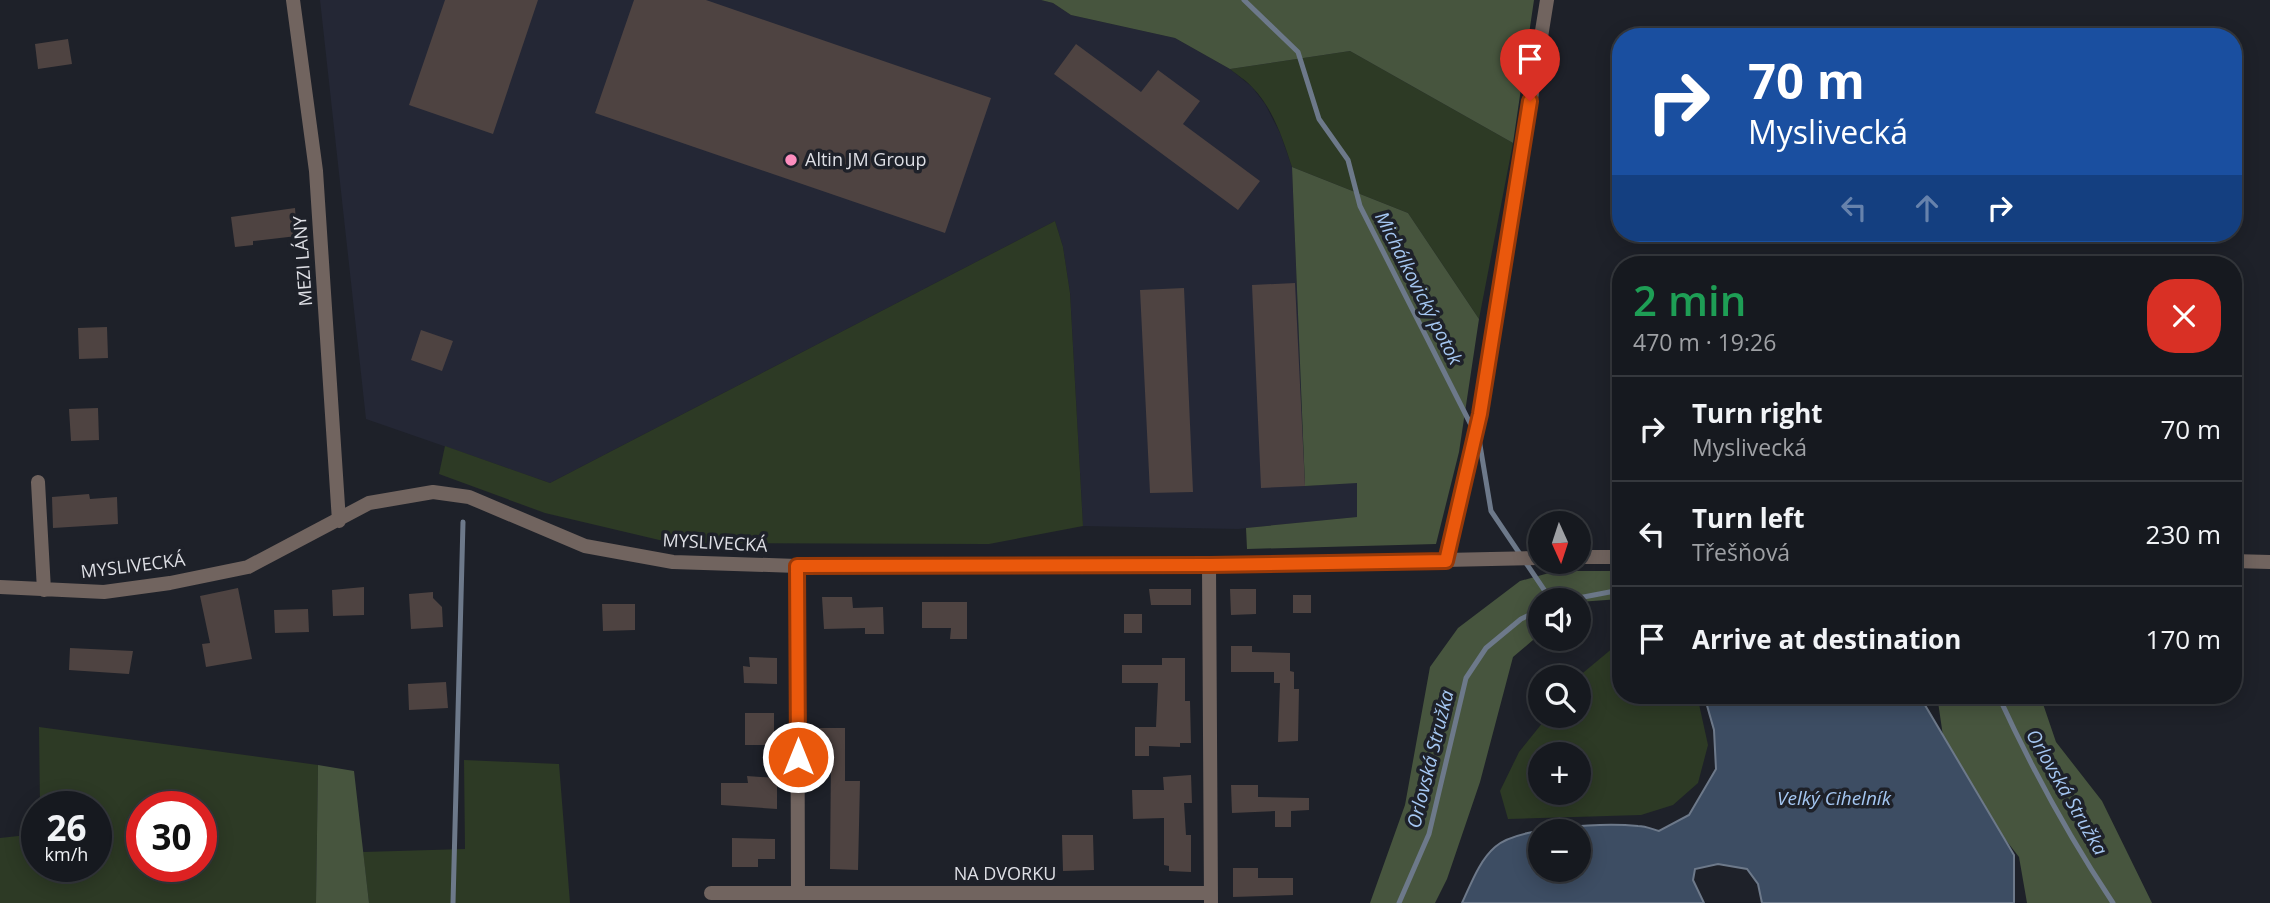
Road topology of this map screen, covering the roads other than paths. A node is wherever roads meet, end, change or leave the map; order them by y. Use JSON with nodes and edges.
{"nodes":[{"id":1,"x":293,"y":0,"type":"edge"},
{"id":2,"x":1546,"y":0,"type":"edge"},
{"id":3,"x":38,"y":482,"type":"dead end"},
{"id":4,"x":339,"y":520,"type":"junction"},
{"id":5,"x":1591,"y":557,"type":"edge"},
{"id":6,"x":1612,"y":557,"type":"edge"},
{"id":7,"x":1528,"y":558,"type":"edge"},
{"id":8,"x":1446,"y":561,"type":"junction"},
{"id":9,"x":2242,"y":561,"type":"edge"},
{"id":10,"x":2270,"y":562,"type":"edge"},
{"id":11,"x":1209,"y":565,"type":"junction"},
{"id":12,"x":797,"y":566,"type":"junction"},
{"id":13,"x":0,"y":587,"type":"edge"},
{"id":14,"x":44,"y":590,"type":"junction"},
{"id":15,"x":711,"y":893,"type":"dead end"},
{"id":16,"x":798,"y":893,"type":"junction"},
{"id":17,"x":1211,"y":898,"type":"edge"}],
"edges":[{"from":1,"to":4,"type":"street","name":"MEZI LÁNY"},
{"from":2,"to":8,"type":"street"},
{"from":3,"to":14,"type":"street"},
{"from":4,"to":12,"type":"street","name":"MYSLIVECKÁ"},
{"from":4,"to":14,"type":"street","name":"MYSLIVECKÁ"},
{"from":5,"to":6,"type":"street"},
{"from":7,"to":8,"type":"street","name":"MYSLIVECKÁ"},
{"from":8,"to":11,"type":"street","name":"MYSLIVECKÁ"},
{"from":9,"to":10,"type":"street"},
{"from":11,"to":12,"type":"street","name":"MYSLIVECKÁ"},
{"from":11,"to":17,"type":"street","name":"NA DVORKU"},
{"from":12,"to":16,"type":"street"},
{"from":13,"to":14,"type":"street","name":"MYSLIVECKÁ"},
{"from":15,"to":16,"type":"street","name":"NA DVORKU"},
{"from":16,"to":17,"type":"street","name":"NA DVORKU"}]}
